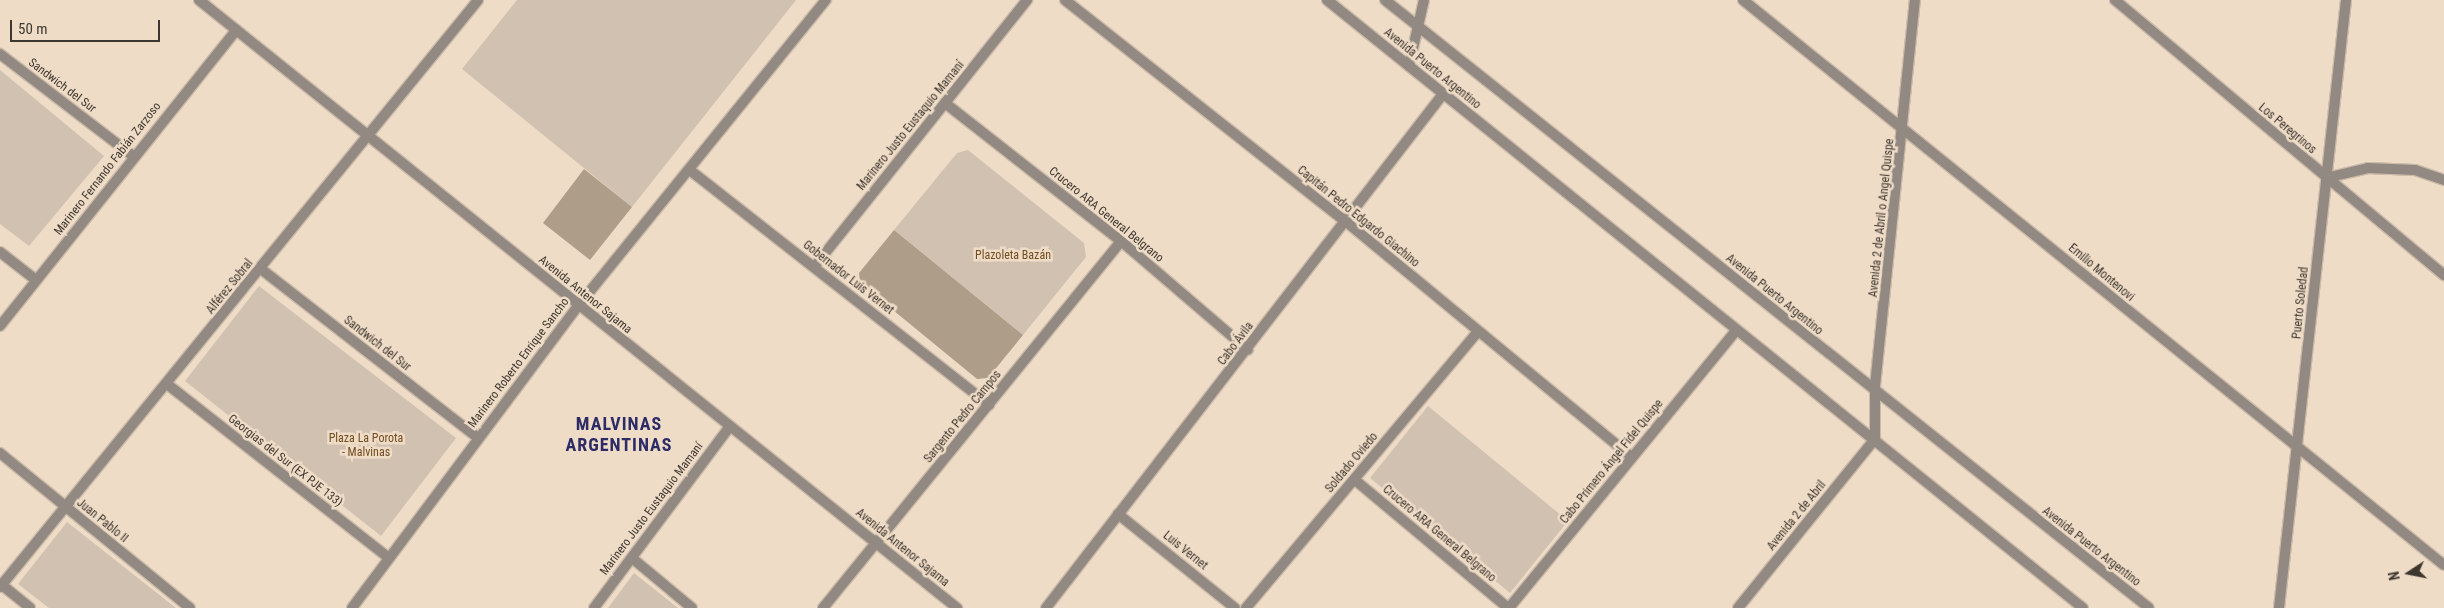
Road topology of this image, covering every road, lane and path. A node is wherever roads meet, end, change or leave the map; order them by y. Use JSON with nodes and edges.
{"nodes":[{"id":1,"x":199,"y":0,"type":"edge"},
{"id":2,"x":478,"y":0,"type":"edge"},
{"id":3,"x":826,"y":0,"type":"edge"},
{"id":4,"x":1027,"y":0,"type":"edge"},
{"id":5,"x":1065,"y":0,"type":"edge"},
{"id":6,"x":1327,"y":0,"type":"edge"},
{"id":7,"x":1384,"y":0,"type":"edge"},
{"id":8,"x":1424,"y":0,"type":"edge"},
{"id":9,"x":1743,"y":0,"type":"edge"},
{"id":10,"x":1915,"y":0,"type":"edge"},
{"id":11,"x":2115,"y":0,"type":"edge"},
{"id":12,"x":2346,"y":0,"type":"edge"},
{"id":13,"x":1420,"y":28,"type":"junction"},
{"id":14,"x":236,"y":30,"type":"junction"},
{"id":15,"x":0,"y":54,"type":"edge"},
{"id":16,"x":1409,"y":66,"type":"junction"},
{"id":17,"x":1444,"y":94,"type":"junction"},
{"id":18,"x":945,"y":104,"type":"junction"},
{"id":19,"x":1904,"y":126,"type":"junction"},
{"id":20,"x":368,"y":135,"type":"junction"},
{"id":21,"x":133,"y":156,"type":"junction"},
{"id":22,"x":691,"y":171,"type":"junction"},
{"id":23,"x":2326,"y":178,"type":"junction"},
{"id":24,"x":2444,"y":180,"type":"edge"},
{"id":25,"x":1344,"y":220,"type":"junction"},
{"id":26,"x":1121,"y":241,"type":"junction"},
{"id":27,"x":0,"y":252,"type":"edge"},
{"id":28,"x":814,"y":267,"type":"junction"},
{"id":29,"x":261,"y":269,"type":"junction"},
{"id":30,"x":2444,"y":275,"type":"edge"},
{"id":31,"x":36,"y":280,"type":"junction"},
{"id":32,"x":578,"y":306,"type":"junction"},
{"id":33,"x":0,"y":326,"type":"edge"},
{"id":34,"x":1477,"y":332,"type":"junction"},
{"id":35,"x":1735,"y":332,"type":"junction"},
{"id":36,"x":1248,"y":350,"type":"junction"},
{"id":37,"x":167,"y":384,"type":"junction"},
{"id":38,"x":1875,"y":392,"type":"junction"},
{"id":39,"x":989,"y":405,"type":"junction"},
{"id":40,"x":730,"y":426,"type":"junction"},
{"id":41,"x":478,"y":438,"type":"junction"},
{"id":42,"x":1875,"y":439,"type":"junction"},
{"id":43,"x":2298,"y":451,"type":"junction"},
{"id":44,"x":0,"y":453,"type":"edge"},
{"id":45,"x":1631,"y":457,"type":"junction"},
{"id":46,"x":1355,"y":480,"type":"junction"},
{"id":47,"x":66,"y":508,"type":"junction"},
{"id":48,"x":1118,"y":514,"type":"junction"},
{"id":49,"x":876,"y":543,"type":"junction"},
{"id":50,"x":388,"y":557,"type":"junction"},
{"id":51,"x":632,"y":558,"type":"junction"},
{"id":52,"x":2444,"y":565,"type":"edge"},
{"id":53,"x":1,"y":586,"type":"edge"},
{"id":54,"x":30,"y":608,"type":"edge"},
{"id":55,"x":190,"y":608,"type":"edge"},
{"id":56,"x":352,"y":608,"type":"edge"},
{"id":57,"x":594,"y":608,"type":"edge"},
{"id":58,"x":692,"y":608,"type":"edge"},
{"id":59,"x":823,"y":608,"type":"edge"},
{"id":60,"x":957,"y":608,"type":"edge"},
{"id":61,"x":1046,"y":608,"type":"edge"},
{"id":62,"x":1235,"y":608,"type":"edge"},
{"id":63,"x":1246,"y":608,"type":"edge"},
{"id":64,"x":1508,"y":608,"type":"edge"},
{"id":65,"x":1738,"y":608,"type":"edge"},
{"id":66,"x":2083,"y":608,"type":"edge"},
{"id":67,"x":2149,"y":608,"type":"edge"},
{"id":68,"x":2279,"y":608,"type":"edge"}],
"edges":[{"from":1,"to":14,"type":"street","name":"Avenida Antenor Sajama"},
{"from":2,"to":20,"type":"street","name":"Alférez Sobral"},
{"from":3,"to":22,"type":"street","name":"Marinero Roberto Enrique Sancho"},
{"from":4,"to":18,"type":"street","name":"Marinero Justo Eustaquio Mamaní"},
{"from":5,"to":25,"type":"street","name":"Capitán Pedro Edgardo Giachino"},
{"from":6,"to":16,"type":"street","name":"Avenida Puerto Argentino"},
{"from":7,"to":13,"type":"street","name":"Avenida Puerto Argentino"},
{"from":8,"to":13,"type":"street"},
{"from":9,"to":19,"type":"street","name":"Emilio Montenovi"},
{"from":10,"to":19,"type":"street","name":"Avenida 2 de Abril o Angel Quispe"},
{"from":11,"to":23,"type":"street","name":"Los Peregrinos"},
{"from":12,"to":23,"type":"street","name":"Puerto Soledad"},
{"from":13,"to":16,"type":"street"},
{"from":13,"to":38,"type":"street","name":"Avenida Puerto Argentino"},
{"from":14,"to":20,"type":"street","name":"Avenida Antenor Sajama"},
{"from":14,"to":21,"type":"street","name":"Marinero Fernando Fabián Zarzoso"},
{"from":15,"to":21,"type":"street","name":"Sandwich del Sur"},
{"from":16,"to":17,"type":"street","name":"Avenida Puerto Argentino"},
{"from":17,"to":25,"type":"street","name":"Cabo Ávila"},
{"from":17,"to":35,"type":"street","name":"Avenida Puerto Argentino"},
{"from":18,"to":26,"type":"street","name":"Crucero ARA General Belgrano"},
{"from":18,"to":28,"type":"street","name":"Marinero Justo Eustaquio Mamaní"},
{"from":19,"to":38,"type":"street","name":"Avenida 2 de Abril o Angel Quispe"},
{"from":19,"to":43,"type":"street","name":"Emilio Montenovi"},
{"from":20,"to":29,"type":"street","name":"Alférez Sobral"},
{"from":20,"to":32,"type":"street","name":"Avenida Antenor Sajama"},
{"from":21,"to":31,"type":"street","name":"Marinero Fernando Fabián Zarzoso"},
{"from":22,"to":28,"type":"street","name":"Gobernador Luis Vernet"},
{"from":22,"to":32,"type":"street","name":"Marinero Roberto Enrique Sancho"},
{"from":23,"to":24,"type":"street"},
{"from":23,"to":30,"type":"street","name":"Los Peregrinos"},
{"from":23,"to":43,"type":"street","name":"Puerto Soledad"},
{"from":25,"to":34,"type":"street","name":"Capitán Pedro Edgardo Giachino"},
{"from":25,"to":36,"type":"street","name":"Cabo Ávila"},
{"from":26,"to":36,"type":"street","name":"Crucero ARA General Belgrano"},
{"from":26,"to":39,"type":"street","name":"Sargento Pedro Campos"},
{"from":27,"to":31,"type":"street"},
{"from":28,"to":39,"type":"street","name":"Gobernador Luis Vernet"},
{"from":29,"to":37,"type":"street","name":"Alférez Sobral"},
{"from":29,"to":41,"type":"street","name":"Sandwich del Sur"},
{"from":31,"to":33,"type":"street","name":"Marinero Fernando Fabián Zarzoso"},
{"from":32,"to":40,"type":"street","name":"Avenida Antenor Sajama"},
{"from":32,"to":41,"type":"street","name":"Marinero Roberto Enrique Sancho"},
{"from":34,"to":45,"type":"street","name":"Capitán Pedro Edgardo Giachino"},
{"from":34,"to":46,"type":"street","name":"Soldado Oviedo"},
{"from":35,"to":42,"type":"street","name":"Avenida Puerto Argentino"},
{"from":35,"to":45,"type":"street","name":"Cabo Primero Ángel Fidel Quispe"},
{"from":36,"to":48,"type":"street","name":"Cabo Ávila"},
{"from":37,"to":47,"type":"street","name":"Alférez Sobral"},
{"from":37,"to":50,"type":"street","name":"Georgias del Sur (EX PJE 133)"},
{"from":38,"to":42,"type":"street","name":"Avenida 2 de Abril o Angel Quispe"},
{"from":38,"to":67,"type":"street","name":"Avenida Puerto Argentino"},
{"from":39,"to":49,"type":"street","name":"Sargento Pedro Campos"},
{"from":40,"to":49,"type":"street","name":"Avenida Antenor Sajama"},
{"from":40,"to":51,"type":"street","name":"Marinero Justo Eustaquio Mamaní"},
{"from":41,"to":50,"type":"street","name":"Marinero Roberto Enrique Sancho"},
{"from":42,"to":65,"type":"street","name":"Avenida 2 de Abril"},
{"from":42,"to":66,"type":"street","name":"Avenida Puerto Argentino"},
{"from":43,"to":52,"type":"street","name":"Emilio Montenovi"},
{"from":43,"to":68,"type":"street","name":"Puerto Soledad"},
{"from":44,"to":47,"type":"street","name":"Juan Pablo II"},
{"from":45,"to":64,"type":"street","name":"Cabo Primero Ángel Fidel Quispe"},
{"from":46,"to":63,"type":"street","name":"Soldado Oviedo"},
{"from":46,"to":64,"type":"street","name":"Crucero ARA General Belgrano"},
{"from":47,"to":53,"type":"street","name":"Alférez Sobral"},
{"from":47,"to":55,"type":"street","name":"Juan Pablo II"},
{"from":48,"to":61,"type":"street","name":"Cabo Ávila"},
{"from":48,"to":62,"type":"street","name":"Luis Vernet"},
{"from":49,"to":59,"type":"street","name":"Sargento Pedro Campos"},
{"from":49,"to":60,"type":"street","name":"Avenida Antenor Sajama"},
{"from":50,"to":56,"type":"street","name":"Marinero Roberto Enrique Sancho"},
{"from":51,"to":57,"type":"street","name":"Marinero Justo Eustaquio Mamaní"},
{"from":51,"to":58,"type":"street"},
{"from":53,"to":54,"type":"street"}]}
